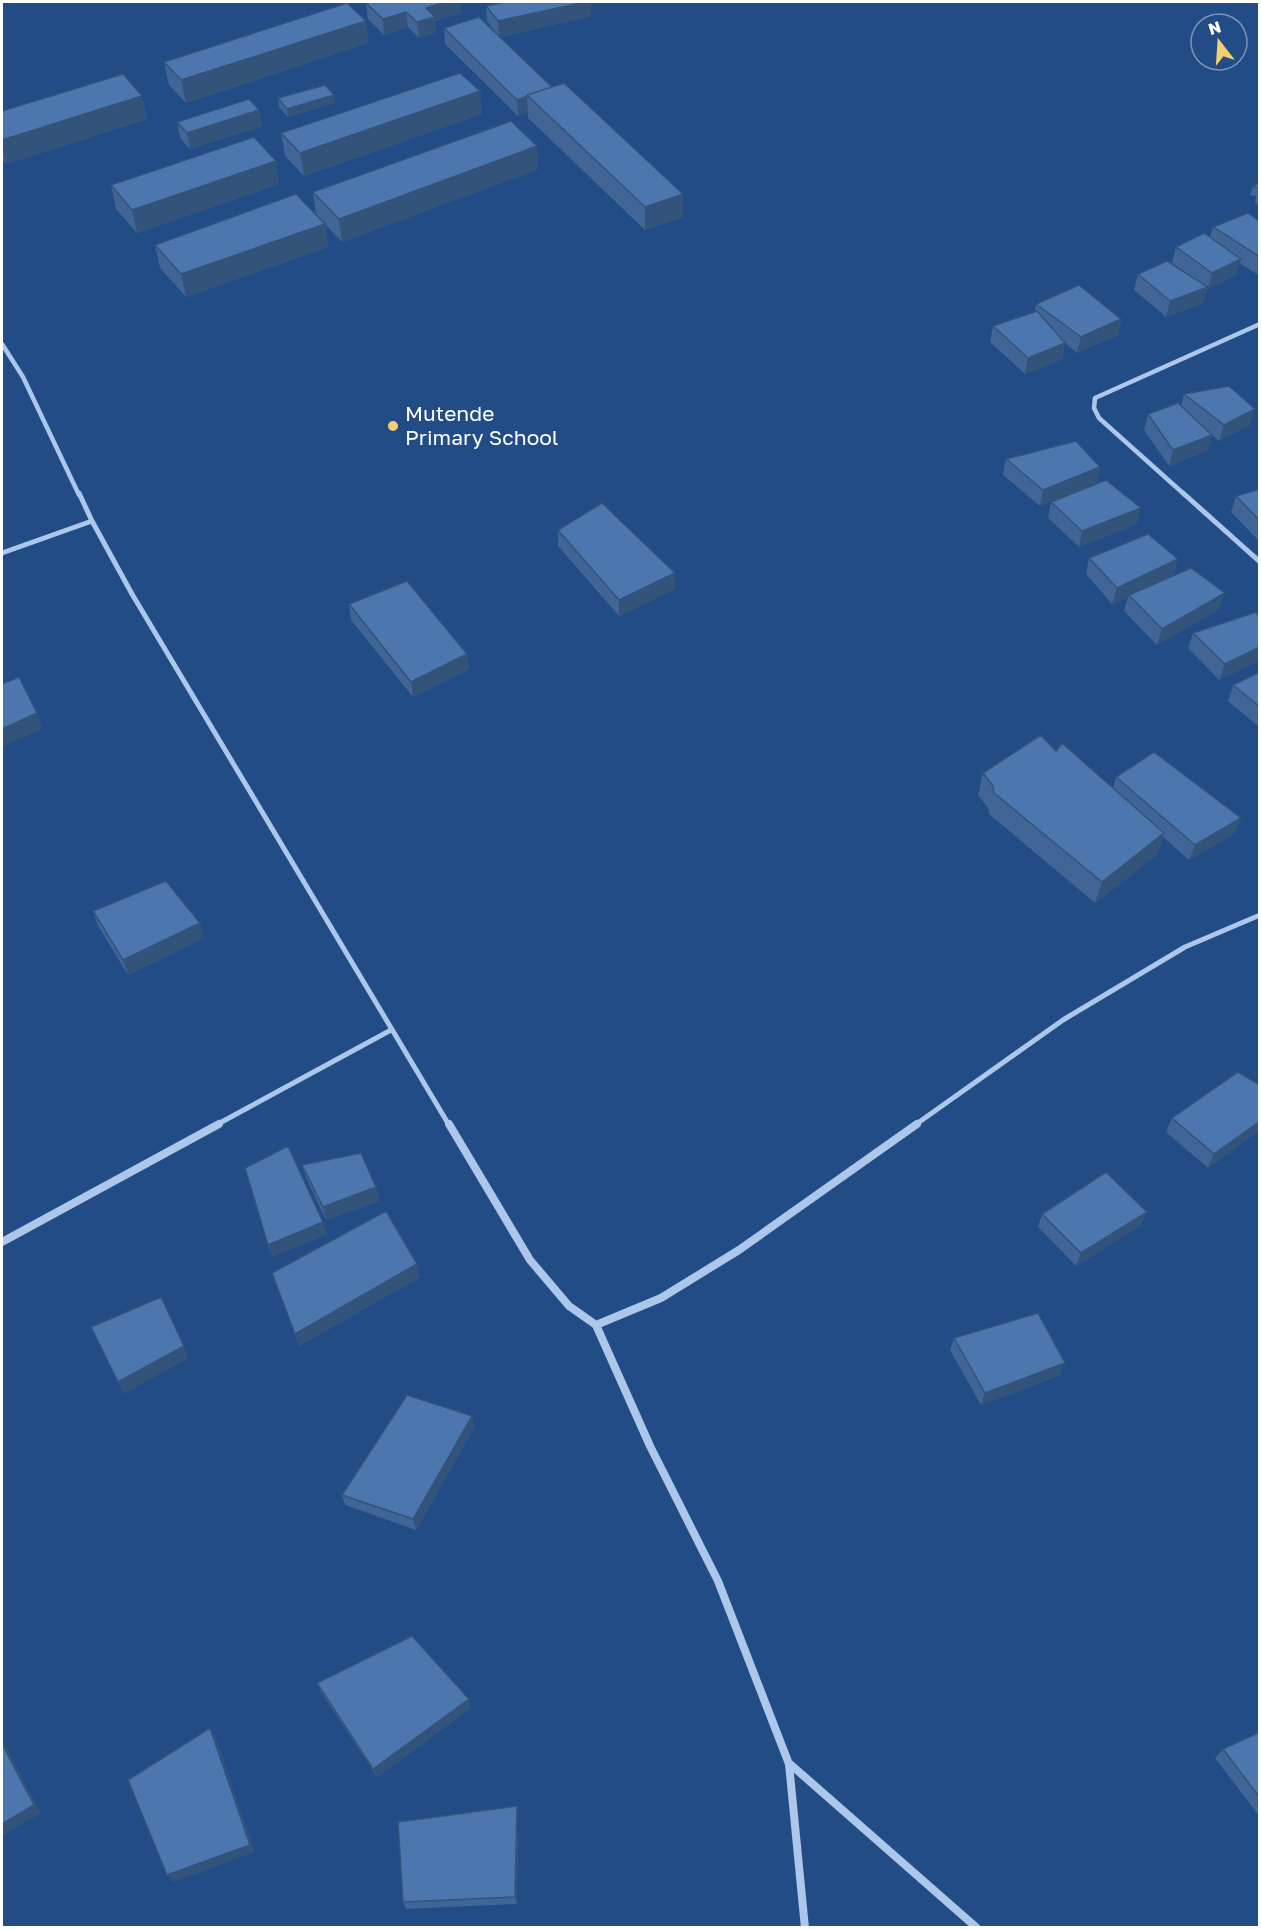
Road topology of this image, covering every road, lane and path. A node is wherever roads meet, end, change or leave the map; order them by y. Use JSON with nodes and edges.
{"nodes":[{"id":1,"x":1260,"y":324,"type":"edge"},
{"id":2,"x":2,"y":344,"type":"edge"},
{"id":3,"x":92,"y":521,"type":"junction"},
{"id":4,"x":2,"y":553,"type":"edge"},
{"id":5,"x":1260,"y":562,"type":"edge"},
{"id":6,"x":1260,"y":915,"type":"edge"},
{"id":7,"x":391,"y":1030,"type":"junction"},
{"id":8,"x":2,"y":1242,"type":"edge"},
{"id":9,"x":596,"y":1325,"type":"junction"},
{"id":10,"x":789,"y":1764,"type":"junction"},
{"id":11,"x":805,"y":1928,"type":"edge"},
{"id":12,"x":977,"y":1928,"type":"edge"}],
"edges":[{"from":1,"to":5,"type":"street"},
{"from":2,"to":3,"type":"street"},
{"from":3,"to":4,"type":"street"},
{"from":3,"to":7,"type":"street"},
{"from":6,"to":9,"type":"street"},
{"from":7,"to":8,"type":"street"},
{"from":7,"to":9,"type":"street"},
{"from":9,"to":10,"type":"street"},
{"from":10,"to":11,"type":"street"},
{"from":10,"to":12,"type":"street"}]}
